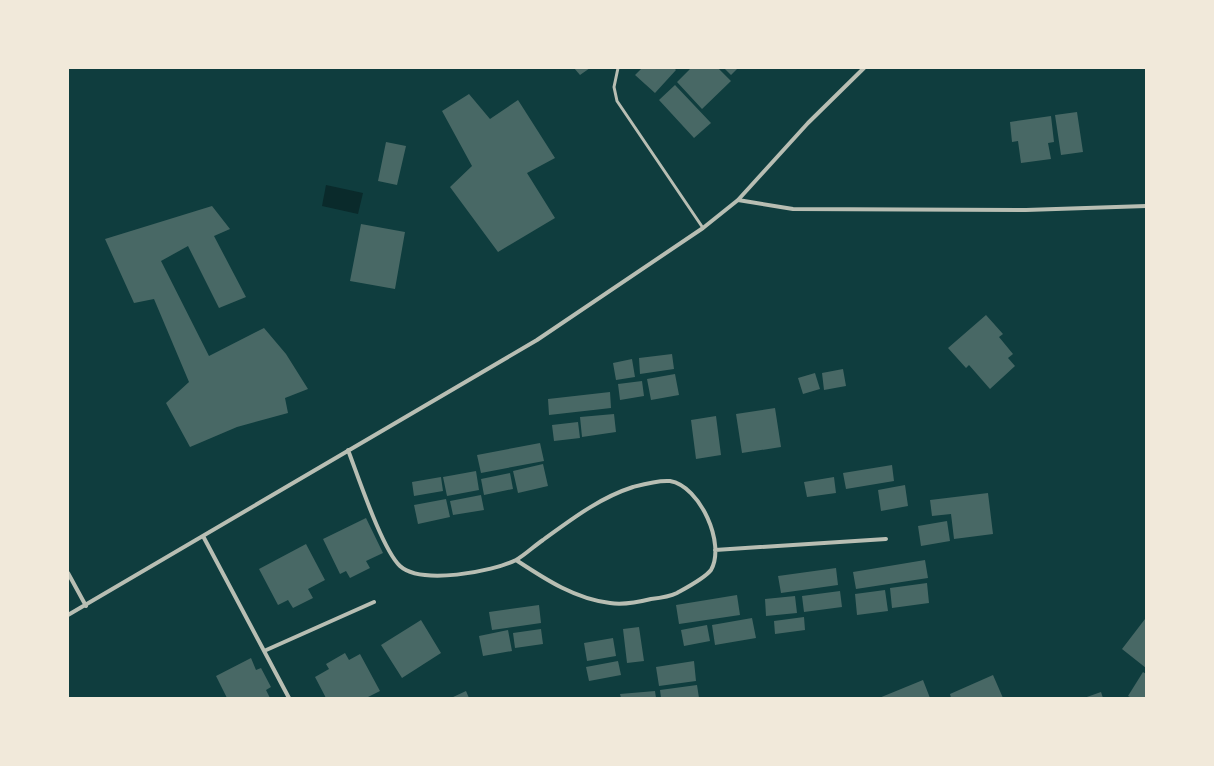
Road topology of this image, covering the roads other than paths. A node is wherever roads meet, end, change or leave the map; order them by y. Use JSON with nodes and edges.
{"nodes":[{"id":1,"x":618,"y":68,"type":"edge"},
{"id":2,"x":864,"y":68,"type":"edge"},
{"id":3,"x":738,"y":200,"type":"junction"},
{"id":4,"x":1146,"y":206,"type":"edge"},
{"id":5,"x":703,"y":228,"type":"junction"},
{"id":6,"x":348,"y":450,"type":"junction"},
{"id":7,"x":203,"y":536,"type":"junction"},
{"id":8,"x":886,"y":539,"type":"dead end"},
{"id":9,"x":715,"y":550,"type":"junction"},
{"id":10,"x":516,"y":560,"type":"junction"},
{"id":11,"x":68,"y":572,"type":"edge"},
{"id":12,"x":374,"y":602,"type":"dead end"},
{"id":13,"x":86,"y":606,"type":"junction"},
{"id":14,"x":68,"y":616,"type":"edge"},
{"id":15,"x":264,"y":651,"type":"junction"},
{"id":16,"x":290,"y":698,"type":"edge"}],
"edges":[{"from":1,"to":5,"type":"lane"},
{"from":2,"to":3,"type":"street"},
{"from":3,"to":4,"type":"street"},
{"from":3,"to":5,"type":"street"},
{"from":5,"to":6,"type":"street"},
{"from":6,"to":7,"type":"street"},
{"from":6,"to":10,"type":"street"},
{"from":7,"to":13,"type":"street"},
{"from":7,"to":15,"type":"street"},
{"from":8,"to":9,"type":"street"},
{"from":9,"to":10,"type":"street"},
{"from":9,"to":10,"type":"street"},
{"from":11,"to":13,"type":"street"},
{"from":12,"to":15,"type":"street"},
{"from":13,"to":14,"type":"street"},
{"from":15,"to":16,"type":"street"}]}
